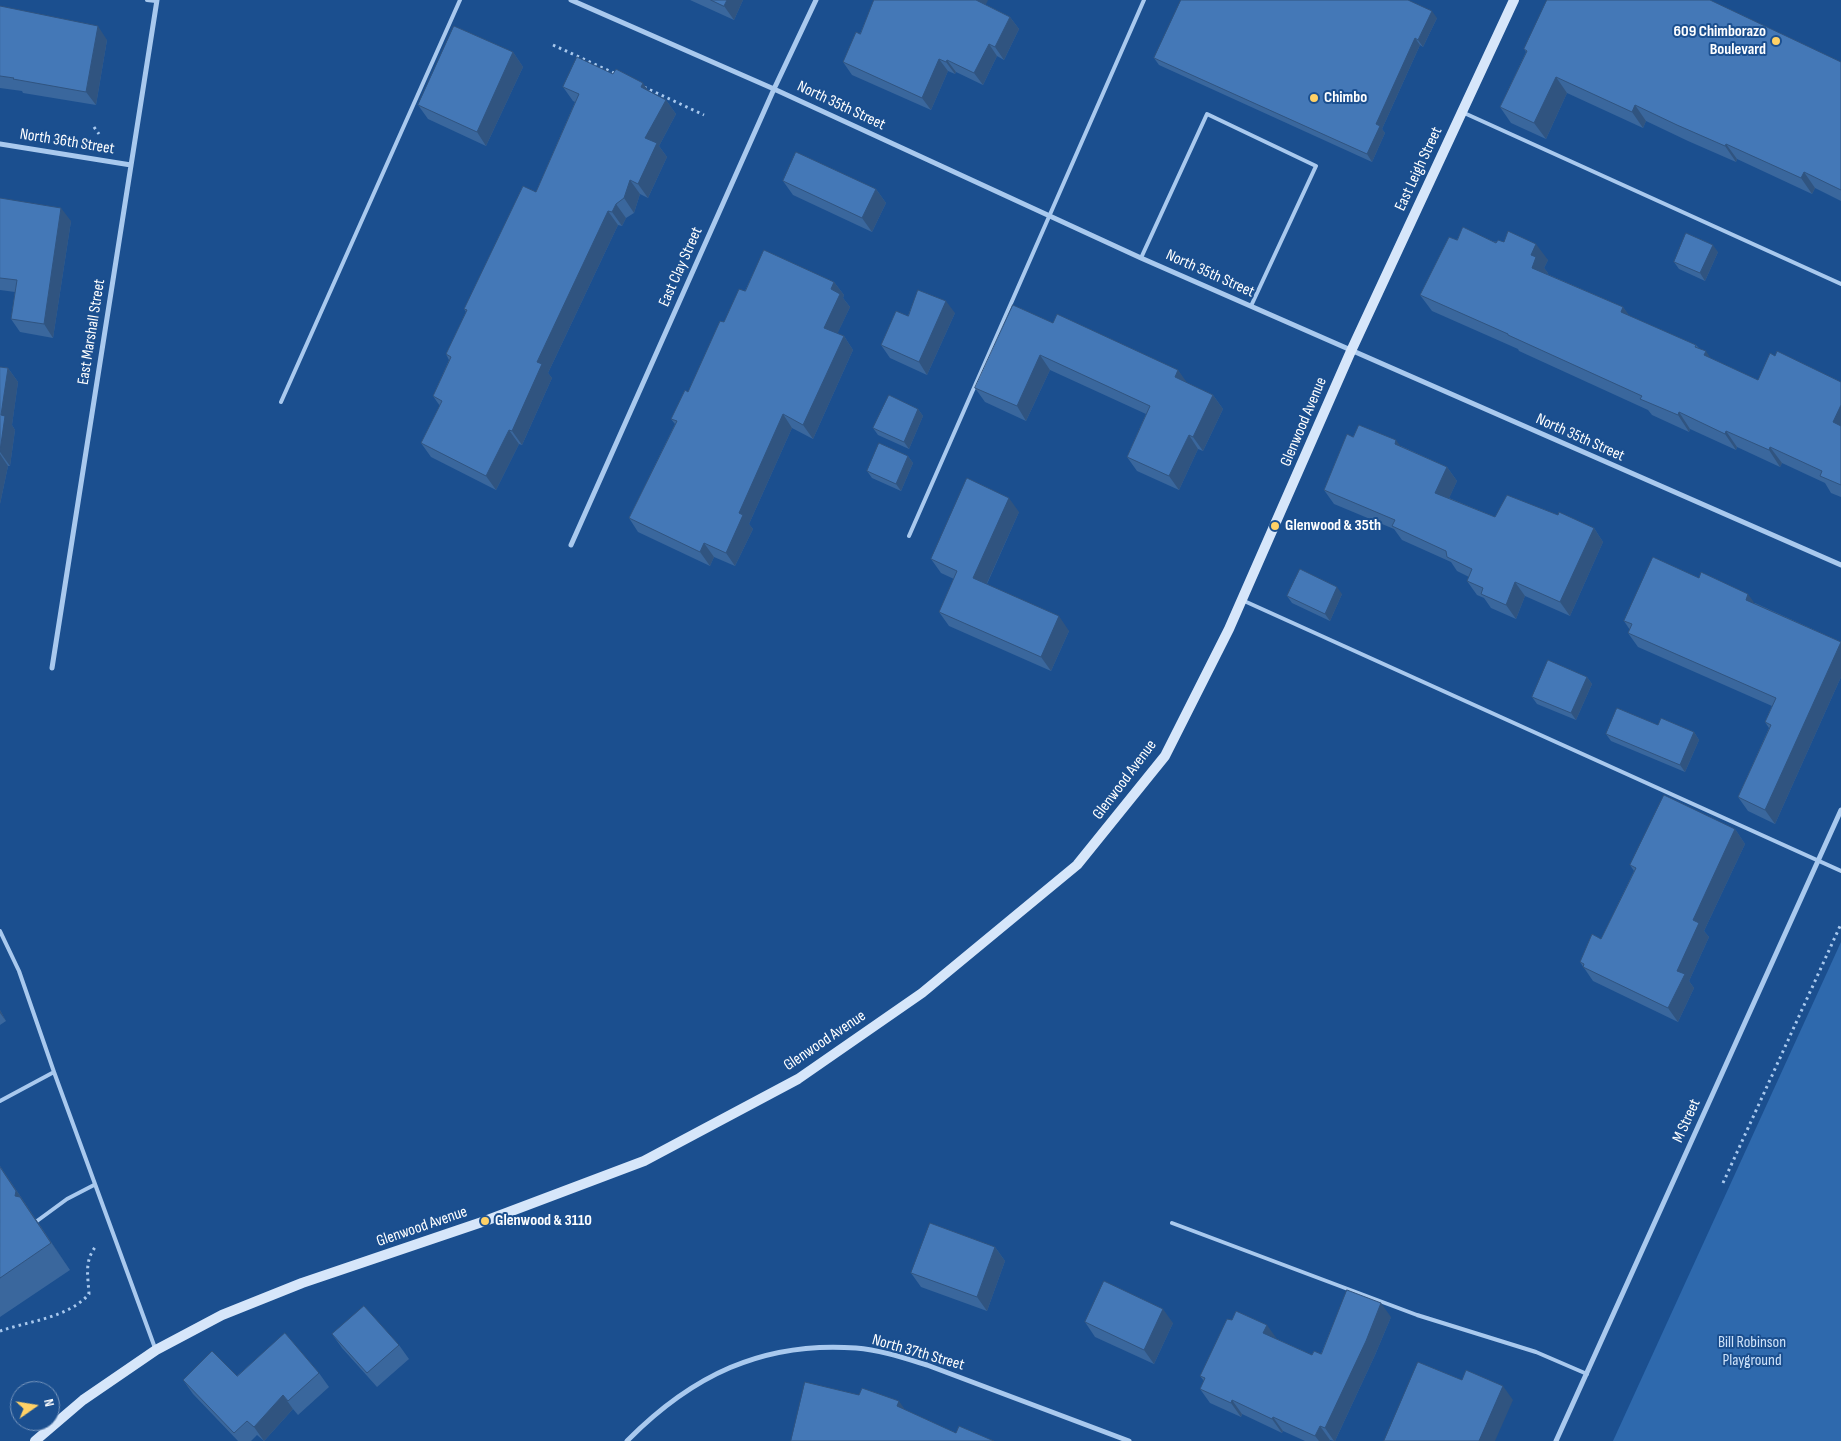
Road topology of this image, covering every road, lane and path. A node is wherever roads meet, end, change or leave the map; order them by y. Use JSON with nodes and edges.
{"nodes":[{"id":1,"x":147,"y":0,"type":"edge"},
{"id":2,"x":460,"y":0,"type":"edge"},
{"id":3,"x":571,"y":0,"type":"edge"},
{"id":4,"x":816,"y":0,"type":"edge"},
{"id":5,"x":1144,"y":0,"type":"edge"},
{"id":6,"x":1514,"y":0,"type":"edge"},
{"id":7,"x":156,"y":1,"type":"edge"},
{"id":8,"x":553,"y":45,"type":"dead end"},
{"id":9,"x":624,"y":78,"type":"edge"},
{"id":10,"x":642,"y":86,"type":"edge"},
{"id":11,"x":774,"y":88,"type":"junction"},
{"id":12,"x":1462,"y":112,"type":"junction"},
{"id":13,"x":704,"y":115,"type":"dead end"},
{"id":14,"x":94,"y":128,"type":"dead end"},
{"id":15,"x":99,"y":134,"type":"dead end"},
{"id":16,"x":0,"y":144,"type":"edge"},
{"id":17,"x":131,"y":165,"type":"junction"},
{"id":18,"x":1049,"y":216,"type":"junction"},
{"id":19,"x":1141,"y":258,"type":"junction"},
{"id":20,"x":1841,"y":284,"type":"edge"},
{"id":21,"x":1251,"y":306,"type":"junction"},
{"id":22,"x":1351,"y":351,"type":"junction"},
{"id":23,"x":281,"y":402,"type":"dead end"},
{"id":24,"x":908,"y":536,"type":"dead end"},
{"id":25,"x":571,"y":545,"type":"dead end"},
{"id":26,"x":1841,"y":565,"type":"edge"},
{"id":27,"x":1242,"y":600,"type":"junction"},
{"id":28,"x":52,"y":668,"type":"dead end"},
{"id":29,"x":1841,"y":810,"type":"edge"},
{"id":30,"x":1818,"y":860,"type":"junction"},
{"id":31,"x":1841,"y":870,"type":"edge"},
{"id":32,"x":1841,"y":924,"type":"edge"},
{"id":33,"x":0,"y":931,"type":"edge"},
{"id":34,"x":54,"y":1072,"type":"junction"},
{"id":35,"x":0,"y":1101,"type":"edge"},
{"id":36,"x":1723,"y":1183,"type":"dead end"},
{"id":37,"x":94,"y":1185,"type":"junction"},
{"id":38,"x":36,"y":1221,"type":"edge"},
{"id":39,"x":1172,"y":1223,"type":"dead end"},
{"id":40,"x":96,"y":1246,"type":"dead end"},
{"id":41,"x":0,"y":1330,"type":"edge"},
{"id":42,"x":156,"y":1350,"type":"junction"},
{"id":43,"x":1587,"y":1374,"type":"junction"},
{"id":44,"x":35,"y":1441,"type":"edge"},
{"id":45,"x":626,"y":1441,"type":"edge"},
{"id":46,"x":1129,"y":1441,"type":"edge"},
{"id":47,"x":1556,"y":1441,"type":"edge"}],
"edges":[{"from":1,"to":7,"type":"lane"},
{"from":2,"to":23,"type":"lane"},
{"from":3,"to":11,"type":"street","name":"North 35th Street"},
{"from":4,"to":11,"type":"street","name":"East Clay Street"},
{"from":5,"to":18,"type":"lane"},
{"from":6,"to":12,"type":"street","name":"East Leigh Street"},
{"from":7,"to":17,"type":"street","name":"East Marshall Street"},
{"from":8,"to":9,"type":"path"},
{"from":10,"to":13,"type":"path"},
{"from":11,"to":18,"type":"street","name":"North 35th Street"},
{"from":11,"to":25,"type":"street","name":"East Clay Street"},
{"from":12,"to":20,"type":"lane"},
{"from":12,"to":22,"type":"street","name":"East Leigh Street"},
{"from":14,"to":15,"type":"path"},
{"from":16,"to":17,"type":"street","name":"North 36th Street"},
{"from":17,"to":28,"type":"street","name":"East Marshall Street"},
{"from":18,"to":19,"type":"street","name":"North 35th Street"},
{"from":18,"to":24,"type":"lane"},
{"from":19,"to":21,"type":"street","name":"North 35th Street"},
{"from":19,"to":21,"type":"lane"},
{"from":21,"to":22,"type":"street","name":"North 35th Street"},
{"from":22,"to":26,"type":"street","name":"North 35th Street"},
{"from":22,"to":27,"type":"street","name":"Glenwood Avenue"},
{"from":27,"to":30,"type":"lane"},
{"from":27,"to":42,"type":"street","name":"Glenwood Avenue"},
{"from":29,"to":30,"type":"street","name":"M Street"},
{"from":30,"to":31,"type":"lane"},
{"from":30,"to":43,"type":"street","name":"M Street"},
{"from":32,"to":36,"type":"path"},
{"from":33,"to":34,"type":"lane"},
{"from":34,"to":35,"type":"lane"},
{"from":34,"to":37,"type":"lane"},
{"from":37,"to":38,"type":"lane"},
{"from":37,"to":42,"type":"lane"},
{"from":39,"to":43,"type":"lane"},
{"from":40,"to":41,"type":"path"},
{"from":42,"to":44,"type":"street","name":"Glenwood Avenue"},
{"from":43,"to":47,"type":"street","name":"M Street"},
{"from":45,"to":46,"type":"street","name":"North 37th Street"}]}
